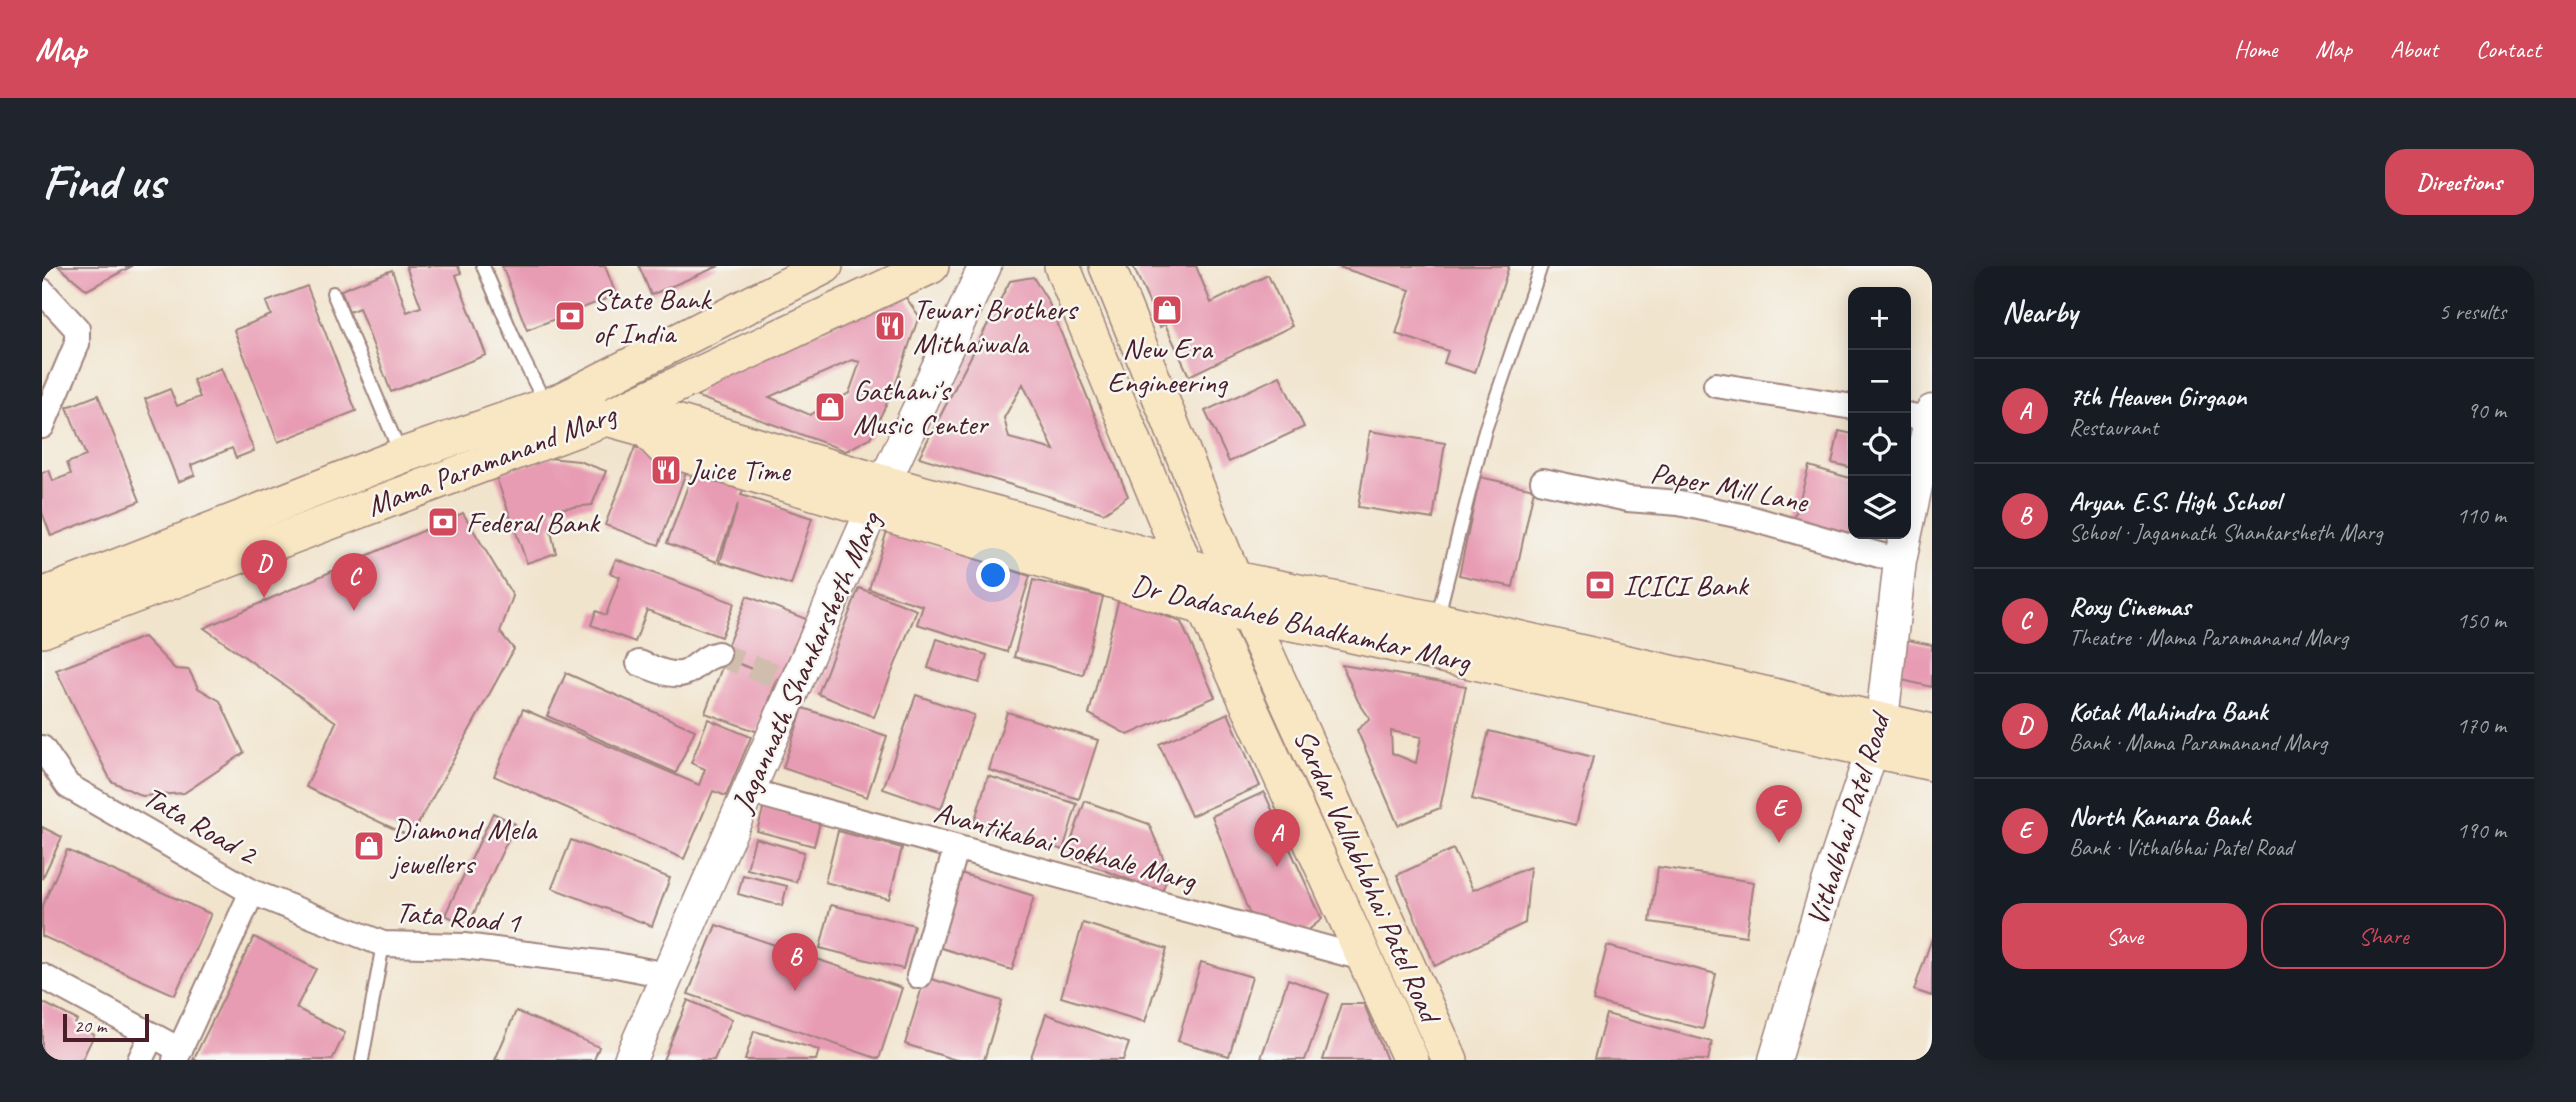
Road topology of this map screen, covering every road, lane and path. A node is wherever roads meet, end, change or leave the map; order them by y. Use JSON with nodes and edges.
{"nodes":[{"id":1,"x":483,"y":266,"type":"edge"},
{"id":2,"x":825,"y":266,"type":"edge"},
{"id":3,"x":931,"y":266,"type":"edge"},
{"id":4,"x":985,"y":266,"type":"edge"},
{"id":5,"x":1062,"y":266,"type":"edge"},
{"id":6,"x":1107,"y":266,"type":"edge"},
{"id":7,"x":1541,"y":266,"type":"edge"},
{"id":8,"x":42,"y":291,"type":"edge"},
{"id":9,"x":334,"y":293,"type":"dead end"},
{"id":10,"x":1716,"y":385,"type":"dead end"},
{"id":11,"x":554,"y":403,"type":"junction"},
{"id":12,"x":1848,"y":406,"type":"edge"},
{"id":13,"x":1923,"y":415,"type":"edge"},
{"id":14,"x":606,"y":418,"type":"junction"},
{"id":15,"x":42,"y":426,"type":"edge"},
{"id":16,"x":401,"y":456,"type":"junction"},
{"id":17,"x":1543,"y":481,"type":"dead end"},
{"id":18,"x":878,"y":497,"type":"junction"},
{"id":19,"x":1048,"y":545,"type":"junction"},
{"id":20,"x":1900,"y":561,"type":"junction"},
{"id":21,"x":1185,"y":566,"type":"junction"},
{"id":22,"x":1234,"y":579,"type":"junction"},
{"id":23,"x":42,"y":596,"type":"edge"},
{"id":24,"x":1203,"y":607,"type":"junction"},
{"id":25,"x":1249,"y":616,"type":"junction"},
{"id":26,"x":1437,"y":620,"type":"junction"},
{"id":27,"x":1325,"y":629,"type":"junction"},
{"id":28,"x":42,"y":630,"type":"edge"},
{"id":29,"x":718,"y":654,"type":"dead end"},
{"id":30,"x":639,"y":663,"type":"dead end"},
{"id":31,"x":1284,"y":691,"type":"junction"},
{"id":32,"x":1932,"y":732,"type":"edge"},
{"id":33,"x":1878,"y":735,"type":"junction"},
{"id":34,"x":42,"y":748,"type":"edge"},
{"id":35,"x":1932,"y":763,"type":"edge"},
{"id":36,"x":749,"y":791,"type":"junction"},
{"id":37,"x":956,"y":849,"type":"junction"},
{"id":38,"x":252,"y":892,"type":"junction"},
{"id":39,"x":383,"y":944,"type":"junction"},
{"id":40,"x":1366,"y":959,"type":"junction"},
{"id":41,"x":666,"y":975,"type":"junction"},
{"id":42,"x":42,"y":976,"type":"edge"},
{"id":43,"x":919,"y":976,"type":"dead end"},
{"id":44,"x":152,"y":1035,"type":"junction"},
{"id":45,"x":178,"y":1055,"type":"edge"},
{"id":46,"x":140,"y":1060,"type":"edge"},
{"id":47,"x":362,"y":1060,"type":"edge"},
{"id":48,"x":630,"y":1060,"type":"edge"},
{"id":49,"x":1411,"y":1060,"type":"edge"},
{"id":50,"x":1450,"y":1060,"type":"edge"},
{"id":51,"x":1775,"y":1060,"type":"edge"}],
"edges":[{"from":1,"to":11,"type":"lane"},
{"from":2,"to":11,"type":"main road","name":"Mama Paramanand Marg"},
{"from":3,"to":14,"type":"main road","name":"Mama Paramanand Marg"},
{"from":4,"to":18,"type":"street","name":"Jagannath Shankarsheth Marg"},
{"from":5,"to":21,"type":"main road","name":"Sardar Vallabhbhai Patel Road"},
{"from":6,"to":22,"type":"main road"},
{"from":7,"to":26,"type":"lane"},
{"from":8,"to":15,"type":"street"},
{"from":9,"to":16,"type":"lane"},
{"from":10,"to":12,"type":"street"},
{"from":11,"to":14,"type":"main road","name":"Dr Dadasaheb Bhadkamkar Marg"},
{"from":11,"to":16,"type":"main road","name":"Mama Paramanand Marg"},
{"from":13,"to":20,"type":"street","name":"Vithalbhai Patel Road"},
{"from":14,"to":18,"type":"main road","name":"Dr Dadasaheb Bhadkamkar Marg"},
{"from":14,"to":28,"type":"main road","name":"Mama Paramanand Marg"},
{"from":16,"to":23,"type":"main road","name":"Mama Paramanand Marg"},
{"from":17,"to":20,"type":"street","name":"Paper Mill Lane"},
{"from":18,"to":19,"type":"main road","name":"Dr Dadasaheb Bhadkamkar Marg"},
{"from":18,"to":36,"type":"street","name":"Jagannath Shankarsheth Marg"},
{"from":19,"to":21,"type":"main road","name":"Dr Dadasaheb Bhadkamkar Marg"},
{"from":19,"to":24,"type":"main road","name":"Dr Dadasaheb Bhadkamkar Marg"},
{"from":20,"to":33,"type":"street","name":"Vithalbhai Patel Road"},
{"from":21,"to":22,"type":"main road","name":"Dr Dadasaheb Bhadkamkar Marg"},
{"from":21,"to":24,"type":"main road","name":"Sardar Vallabhbhai Patel Road"},
{"from":22,"to":25,"type":"main road"},
{"from":22,"to":26,"type":"main road","name":"Dr Dadasaheb Bhadkamkar Marg"},
{"from":24,"to":25,"type":"main road","name":"Dr Dadasaheb Bhadkamkar Marg"},
{"from":24,"to":40,"type":"main road","name":"Sardar Vallabhbhai Patel Road"},
{"from":25,"to":27,"type":"main road","name":"Dr Dadasaheb Bhadkamkar Marg"},
{"from":25,"to":31,"type":"main road","name":"Sardar Vallabhbhai Patel Road"},
{"from":26,"to":33,"type":"main road","name":"Dr Dadasaheb Bhadkamkar Marg"},
{"from":27,"to":31,"type":"main road"},
{"from":27,"to":33,"type":"main road","name":"Dr Dadasaheb Bhadkamkar Marg"},
{"from":29,"to":30,"type":"street"},
{"from":31,"to":50,"type":"main road","name":"Sardar Vallabhbhai Patel Road"},
{"from":32,"to":33,"type":"main road","name":"Dr Dadasaheb Bhadkamkar Marg"},
{"from":33,"to":35,"type":"main road","name":"Dr Dadasaheb Bhadkamkar Marg"},
{"from":33,"to":51,"type":"street","name":"Vithalbhai Patel Road"},
{"from":34,"to":38,"type":"street","name":"Tata Road 2"},
{"from":36,"to":37,"type":"street","name":"Avantikabai Gokhale Marg"},
{"from":36,"to":41,"type":"street","name":"Jagannath Shankarsheth Marg"},
{"from":37,"to":40,"type":"street","name":"Avantikabai Gokhale Marg"},
{"from":37,"to":43,"type":"street"},
{"from":38,"to":39,"type":"street","name":"Tata Road 1"},
{"from":38,"to":45,"type":"street","name":"Tata Road 2"},
{"from":39,"to":41,"type":"street","name":"Tata Road 1"},
{"from":39,"to":47,"type":"lane"},
{"from":40,"to":49,"type":"main road","name":"Sardar Vallabhbhai Patel Road"},
{"from":41,"to":48,"type":"street","name":"Jagannath Shankarsheth Marg"},
{"from":42,"to":44,"type":"street"},
{"from":44,"to":45,"type":"street"},
{"from":44,"to":46,"type":"street"}]}
